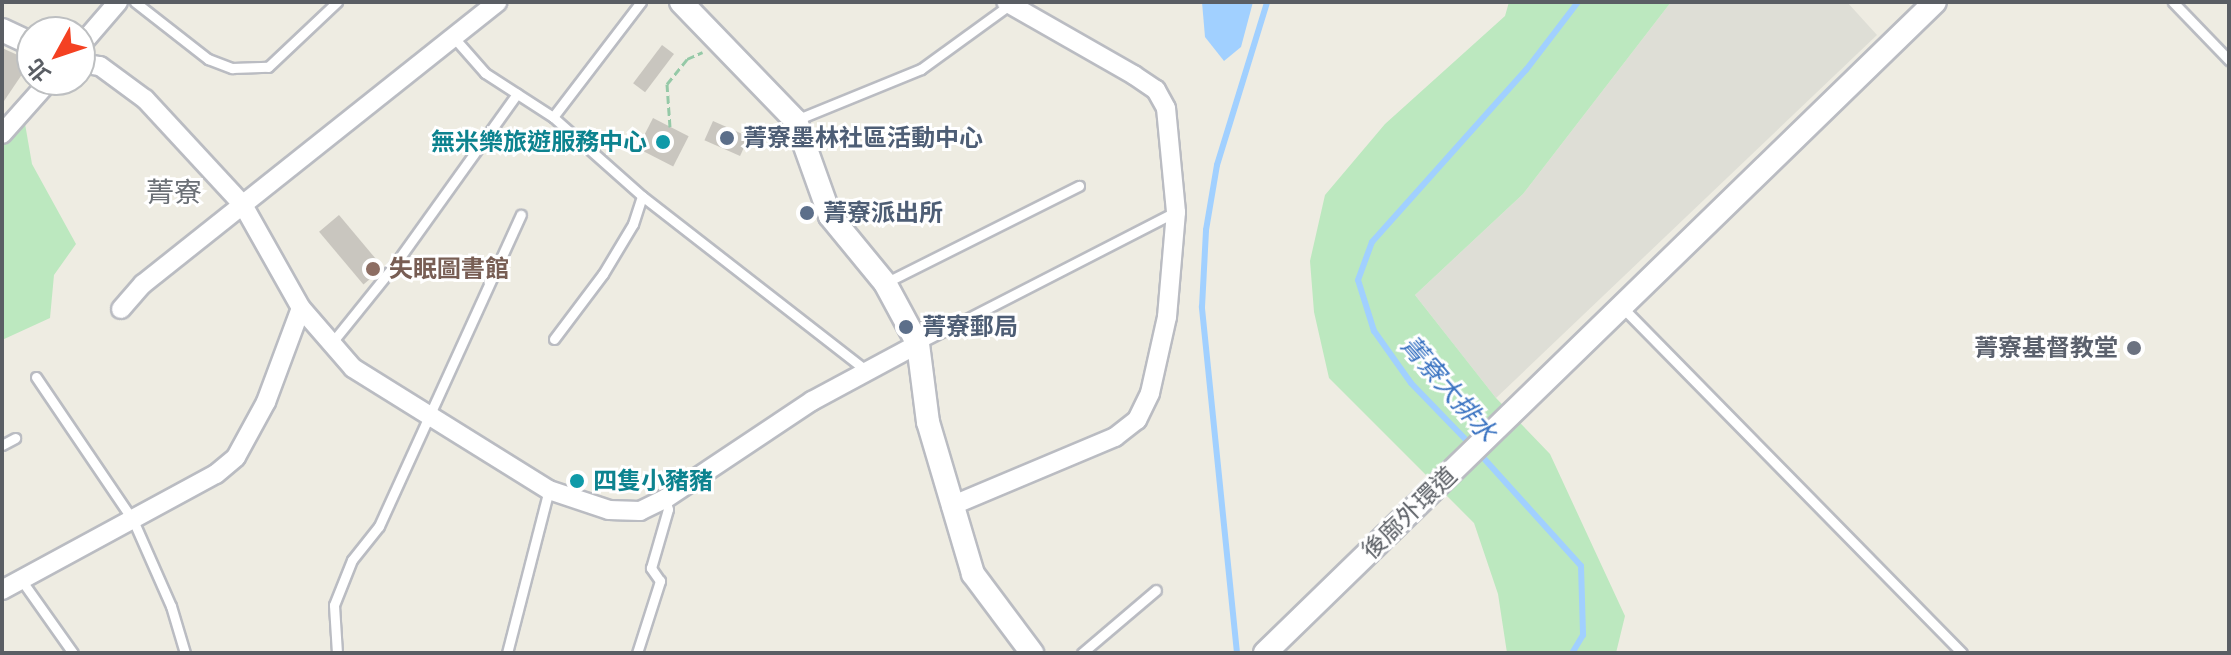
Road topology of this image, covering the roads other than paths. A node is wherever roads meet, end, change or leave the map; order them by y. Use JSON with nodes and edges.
{"nodes":[{"id":1,"x":118,"y":2,"type":"edge"},
{"id":2,"x":135,"y":2,"type":"edge"},
{"id":3,"x":337,"y":2,"type":"edge"},
{"id":4,"x":498,"y":2,"type":"edge"},
{"id":5,"x":641,"y":2,"type":"edge"},
{"id":6,"x":681,"y":2,"type":"edge"},
{"id":7,"x":1935,"y":2,"type":"edge"},
{"id":8,"x":2173,"y":2,"type":"edge"},
{"id":9,"x":1008,"y":4,"type":"edge"},
{"id":10,"x":96,"y":27,"type":"edge"},
{"id":11,"x":456,"y":40,"type":"junction"},
{"id":12,"x":2229,"y":60,"type":"edge"},
{"id":13,"x":96,"y":65,"type":"edge"},
{"id":14,"x":517,"y":94,"type":"junction"},
{"id":15,"x":36,"y":96,"type":"edge"},
{"id":16,"x":553,"y":117,"type":"junction"},
{"id":17,"x":796,"y":121,"type":"junction"},
{"id":18,"x":2,"y":134,"type":"edge"},
{"id":19,"x":1079,"y":186,"type":"dead end"},
{"id":20,"x":642,"y":196,"type":"junction"},
{"id":21,"x":243,"y":205,"type":"junction"},
{"id":22,"x":1176,"y":212,"type":"junction"},
{"id":23,"x":521,"y":215,"type":"dead end"},
{"id":24,"x":885,"y":283,"type":"junction"},
{"id":25,"x":1622,"y":307,"type":"junction"},
{"id":26,"x":301,"y":308,"type":"junction"},
{"id":27,"x":121,"y":309,"type":"dead end"},
{"id":28,"x":554,"y":339,"type":"dead end"},
{"id":29,"x":918,"y":344,"type":"junction"},
{"id":30,"x":330,"y":345,"type":"junction"},
{"id":31,"x":868,"y":371,"type":"junction"},
{"id":32,"x":36,"y":377,"type":"dead end"},
{"id":33,"x":428,"y":419,"type":"junction"},
{"id":34,"x":15,"y":438,"type":"dead end"},
{"id":35,"x":2,"y":445,"type":"edge"},
{"id":36,"x":549,"y":490,"type":"junction"},
{"id":37,"x":665,"y":499,"type":"junction"},
{"id":38,"x":951,"y":506,"type":"junction"},
{"id":39,"x":133,"y":520,"type":"junction"},
{"id":40,"x":22,"y":581,"type":"junction"},
{"id":41,"x":2,"y":590,"type":"edge"},
{"id":42,"x":1156,"y":590,"type":"dead end"},
{"id":43,"x":73,"y":653,"type":"edge"},
{"id":44,"x":185,"y":653,"type":"edge"},
{"id":45,"x":337,"y":653,"type":"edge"},
{"id":46,"x":507,"y":653,"type":"edge"},
{"id":47,"x":637,"y":653,"type":"edge"},
{"id":48,"x":1032,"y":653,"type":"edge"},
{"id":49,"x":1082,"y":653,"type":"edge"},
{"id":50,"x":1265,"y":653,"type":"edge"},
{"id":51,"x":1962,"y":653,"type":"edge"}],
"edges":[{"from":1,"to":10,"type":"street"},
{"from":2,"to":3,"type":"lane"},
{"from":4,"to":11,"type":"street"},
{"from":5,"to":16,"type":"lane"},
{"from":6,"to":17,"type":"street"},
{"from":7,"to":25,"type":"street","name":"後廍外環道"},
{"from":8,"to":12,"type":"lane"},
{"from":9,"to":17,"type":"lane"},
{"from":9,"to":22,"type":"street"},
{"from":11,"to":14,"type":"lane"},
{"from":11,"to":21,"type":"street"},
{"from":13,"to":21,"type":"street"},
{"from":14,"to":16,"type":"lane"},
{"from":14,"to":30,"type":"lane"},
{"from":15,"to":18,"type":"street"},
{"from":16,"to":20,"type":"lane"},
{"from":17,"to":24,"type":"street"},
{"from":19,"to":24,"type":"lane"},
{"from":20,"to":28,"type":"lane"},
{"from":20,"to":31,"type":"lane"},
{"from":21,"to":26,"type":"street"},
{"from":21,"to":27,"type":"street"},
{"from":22,"to":29,"type":"lane"},
{"from":22,"to":38,"type":"street"},
{"from":23,"to":33,"type":"lane"},
{"from":24,"to":29,"type":"street"},
{"from":25,"to":50,"type":"street","name":"後廍外環道"},
{"from":25,"to":51,"type":"lane"},
{"from":26,"to":30,"type":"street"},
{"from":26,"to":39,"type":"street"},
{"from":29,"to":31,"type":"street"},
{"from":29,"to":38,"type":"street"},
{"from":30,"to":33,"type":"street"},
{"from":31,"to":37,"type":"street"},
{"from":32,"to":39,"type":"lane"},
{"from":33,"to":36,"type":"street"},
{"from":33,"to":45,"type":"lane"},
{"from":34,"to":35,"type":"lane"},
{"from":36,"to":37,"type":"street"},
{"from":36,"to":46,"type":"lane"},
{"from":37,"to":47,"type":"lane"},
{"from":38,"to":48,"type":"street"},
{"from":39,"to":40,"type":"street"},
{"from":39,"to":44,"type":"lane"},
{"from":40,"to":41,"type":"street"},
{"from":40,"to":43,"type":"lane"},
{"from":42,"to":49,"type":"lane"}]}
